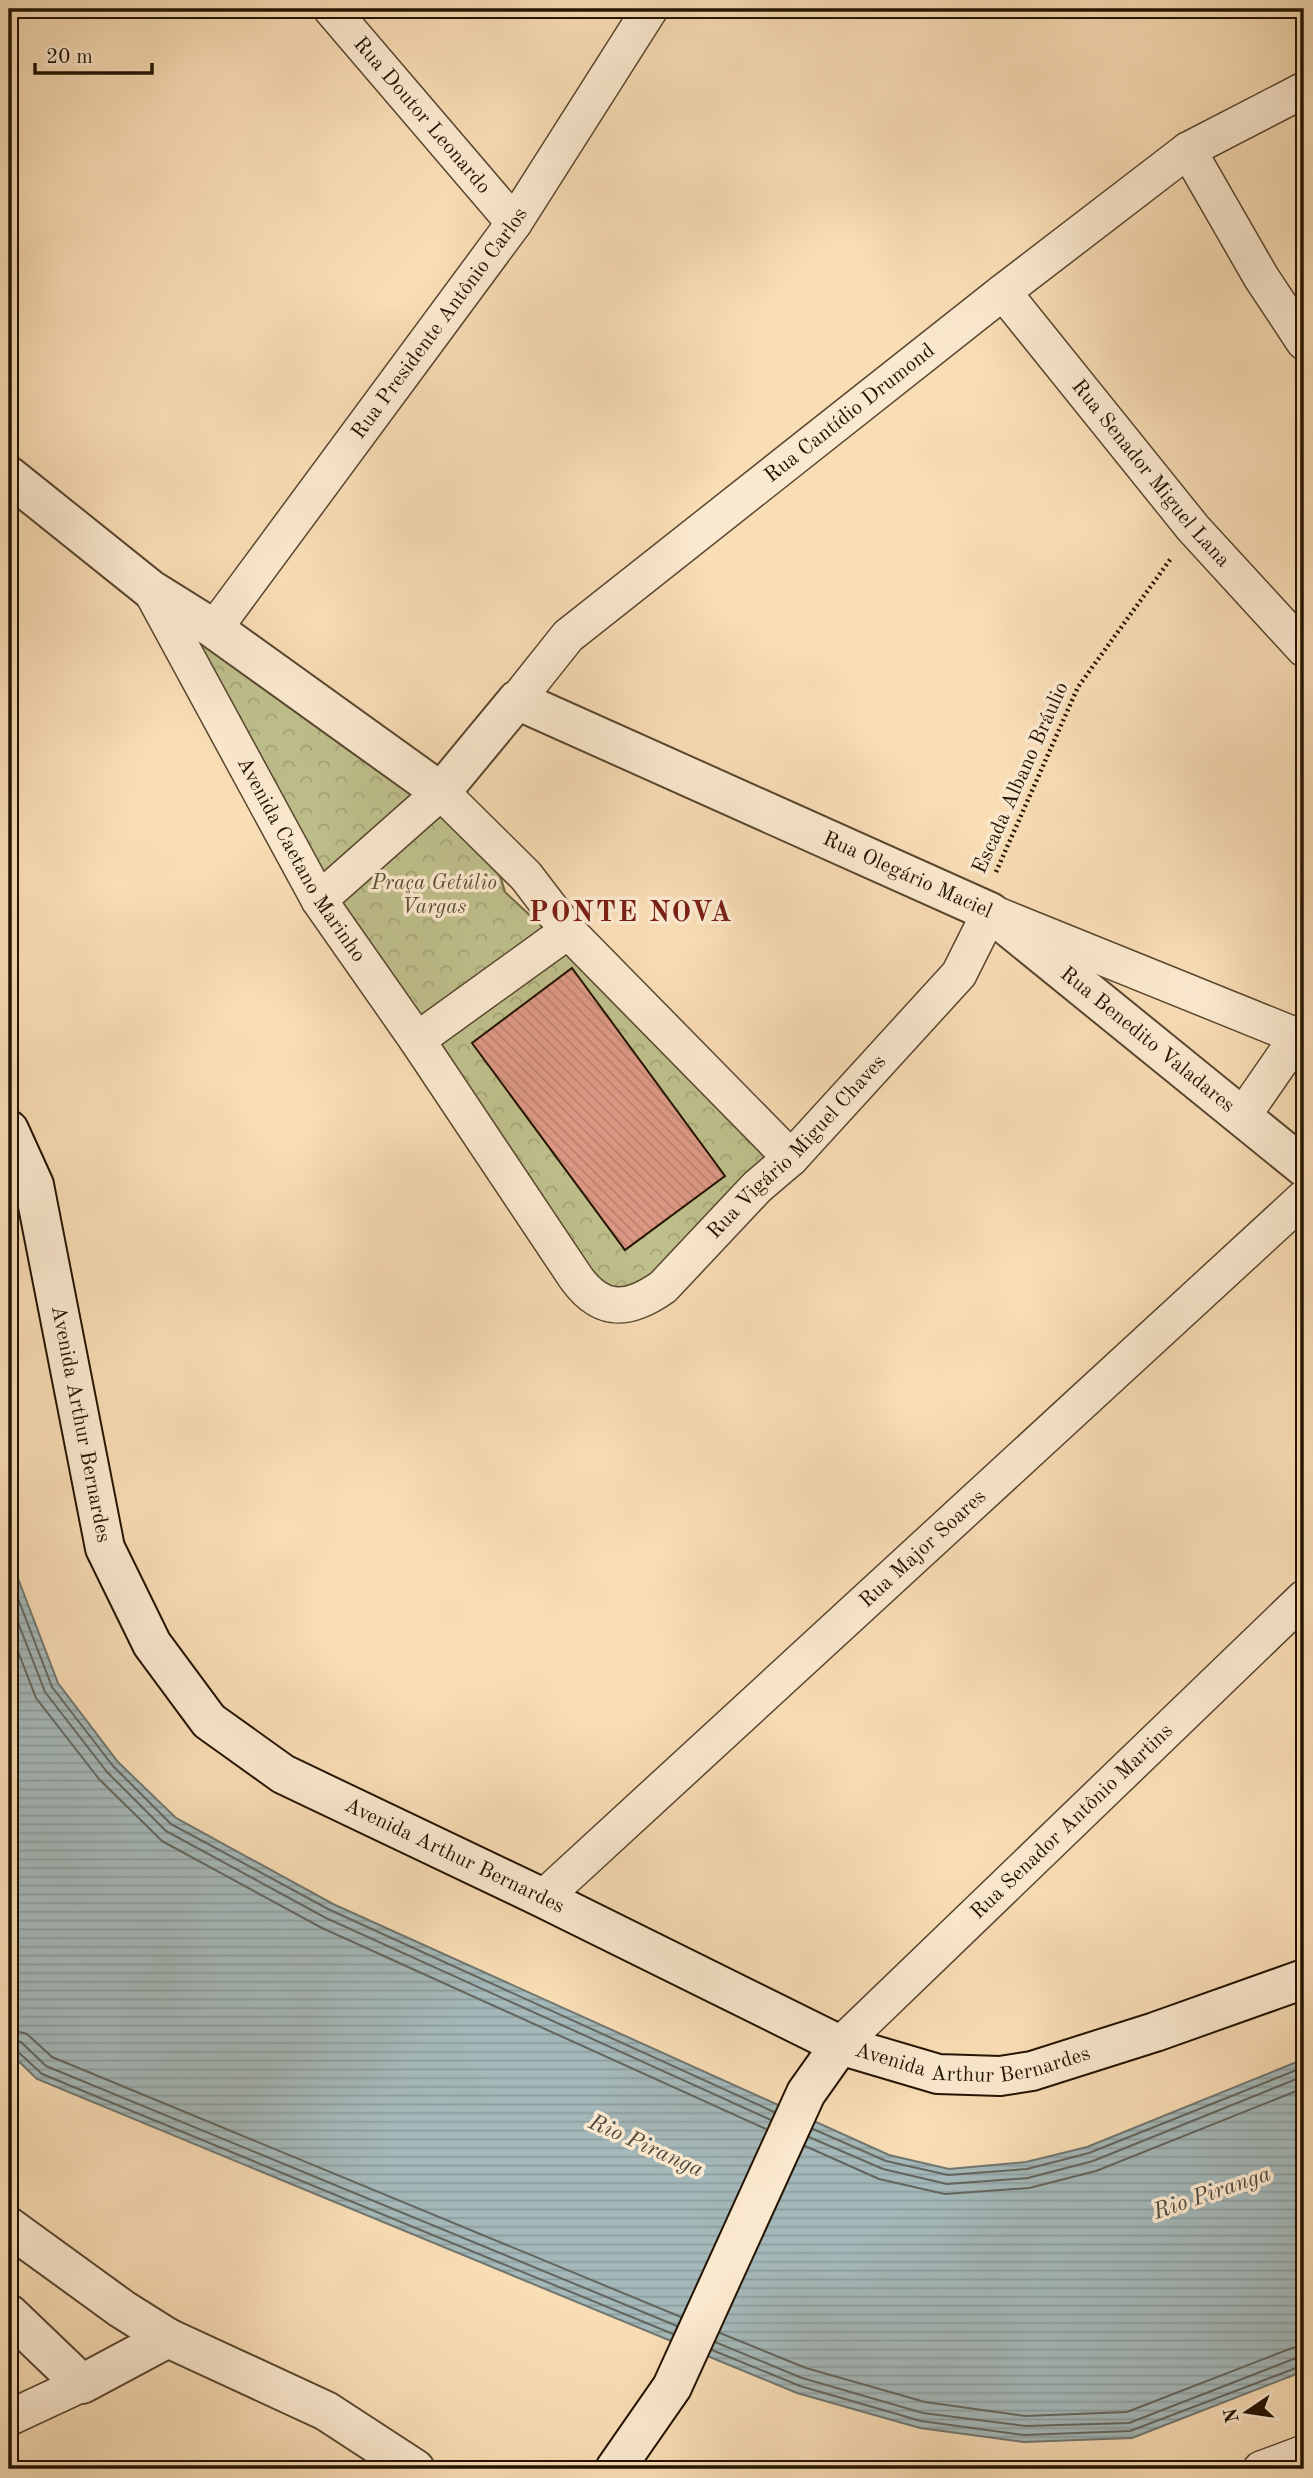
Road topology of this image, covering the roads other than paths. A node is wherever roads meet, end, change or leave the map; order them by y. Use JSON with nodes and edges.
{"nodes":[{"id":1,"x":331,"y":9,"type":"edge"},
{"id":2,"x":650,"y":9,"type":"edge"},
{"id":3,"x":1304,"y":90,"type":"edge"},
{"id":4,"x":1188,"y":150,"type":"junction"},
{"id":5,"x":514,"y":223,"type":"junction"},
{"id":6,"x":1003,"y":292,"type":"junction"},
{"id":7,"x":1304,"y":342,"type":"edge"},
{"id":8,"x":9,"y":476,"type":"edge"},
{"id":9,"x":150,"y":589,"type":"junction"},
{"id":10,"x":214,"y":629,"type":"junction"},
{"id":11,"x":1304,"y":649,"type":"edge"},
{"id":12,"x":517,"y":699,"type":"junction"},
{"id":13,"x":441,"y":792,"type":"junction"},
{"id":14,"x":319,"y":900,"type":"junction"},
{"id":15,"x":985,"y":910,"type":"junction"},
{"id":16,"x":568,"y":930,"type":"junction"},
{"id":17,"x":1301,"y":1038,"type":"edge"},
{"id":18,"x":417,"y":1040,"type":"junction"},
{"id":19,"x":1242,"y":1117,"type":"junction"},
{"id":20,"x":9,"y":1130,"type":"edge"},
{"id":21,"x":791,"y":1158,"type":"junction"},
{"id":22,"x":1304,"y":1167,"type":"edge"},
{"id":23,"x":1304,"y":1198,"type":"edge"},
{"id":24,"x":571,"y":1270,"type":"joint"},
{"id":25,"x":1304,"y":1598,"type":"edge"},
{"id":26,"x":543,"y":1898,"type":"junction"},
{"id":27,"x":1304,"y":1979,"type":"edge"},
{"id":28,"x":840,"y":2045,"type":"junction"},
{"id":29,"x":9,"y":2227,"type":"edge"},
{"id":30,"x":9,"y":2314,"type":"edge"},
{"id":31,"x":168,"y":2338,"type":"junction"},
{"id":32,"x":82,"y":2384,"type":"junction"},
{"id":33,"x":9,"y":2418,"type":"edge"},
{"id":34,"x":1304,"y":2453,"type":"edge"},
{"id":35,"x":415,"y":2469,"type":"edge"},
{"id":36,"x":615,"y":2469,"type":"edge"},
{"id":37,"x":1261,"y":2469,"type":"edge"}],
"edges":[{"from":1,"to":5,"type":"street","name":"Rua Doutor Leonardo"},
{"from":2,"to":5,"type":"street","name":"Rua Presidente Antônio Carlos"},
{"from":3,"to":4,"type":"street","name":"Rua Cantídio Drumond"},
{"from":4,"to":6,"type":"street","name":"Rua Cantídio Drumond"},
{"from":4,"to":7,"type":"street"},
{"from":5,"to":10,"type":"street","name":"Rua Presidente Antônio Carlos"},
{"from":6,"to":11,"type":"street","name":"Rua Senador Miguel Lana"},
{"from":6,"to":12,"type":"street","name":"Rua Cantídio Drumond"},
{"from":8,"to":9,"type":"main road","name":"Avenida Caetano Marinho"},
{"from":9,"to":10,"type":"main road"},
{"from":9,"to":14,"type":"street","name":"Avenida Caetano Marinho"},
{"from":10,"to":13,"type":"main road"},
{"from":12,"to":13,"type":"main road","name":"Rua Cantídio Drumond"},
{"from":12,"to":15,"type":"main road","name":"Rua Olegário Maciel"},
{"from":13,"to":14,"type":"street"},
{"from":13,"to":16,"type":"street"},
{"from":14,"to":18,"type":"street","name":"Avenida Caetano Marinho"},
{"from":15,"to":17,"type":"street","name":"Rua Olegário Maciel"},
{"from":15,"to":19,"type":"main road","name":"Rua Benedito Valadares"},
{"from":15,"to":21,"type":"street","name":"Rua Vigário Miguel Chaves"},
{"from":16,"to":18,"type":"street"},
{"from":16,"to":21,"type":"street"},
{"from":17,"to":19,"type":"street"},
{"from":18,"to":24,"type":"street","name":"Avenida Caetano Marinho"},
{"from":19,"to":22,"type":"main road","name":"Rua Benedito Valadares"},
{"from":20,"to":26,"type":"main road","name":"Avenida Arthur Bernardes"},
{"from":21,"to":24,"type":"street","name":"Rua Vigário Miguel Chaves"},
{"from":23,"to":26,"type":"street","name":"Rua Major Soares"},
{"from":25,"to":28,"type":"street","name":"Rua Senador Antônio Martins"},
{"from":26,"to":28,"type":"main road","name":"Avenida Arthur Bernardes"},
{"from":27,"to":28,"type":"main road","name":"Avenida Arthur Bernardes"},
{"from":28,"to":36,"type":"main road"},
{"from":29,"to":31,"type":"main road"},
{"from":30,"to":32,"type":"main road"},
{"from":31,"to":32,"type":"main road"},
{"from":31,"to":35,"type":"main road"},
{"from":32,"to":33,"type":"street"},
{"from":34,"to":37,"type":"street"}]}
